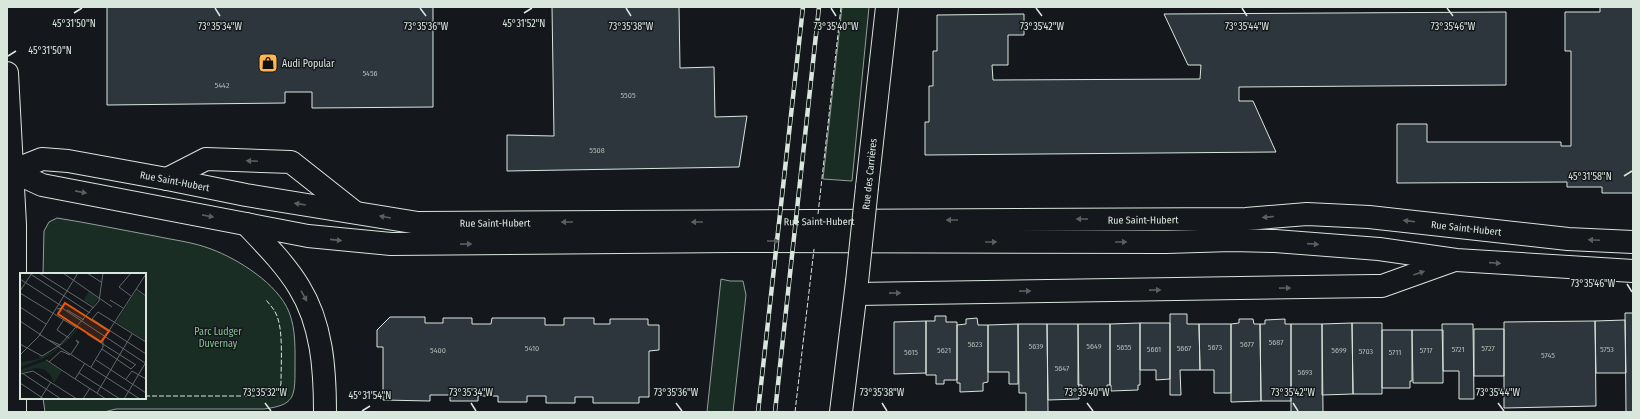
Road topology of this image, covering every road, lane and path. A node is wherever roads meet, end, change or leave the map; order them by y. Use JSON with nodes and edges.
{"nodes":[{"id":1,"x":887,"y":7,"type":"edge"},
{"id":2,"x":7,"y":73,"type":"edge"},
{"id":3,"x":10,"y":171,"type":"edge"},
{"id":4,"x":167,"y":179,"type":"junction"},
{"id":5,"x":353,"y":211,"type":"junction"},
{"id":6,"x":246,"y":224,"type":"junction"},
{"id":7,"x":1633,"y":242,"type":"edge"},
{"id":8,"x":1456,"y":260,"type":"junction"},
{"id":9,"x":1633,"y":271,"type":"edge"},
{"id":10,"x":856,"y":288,"type":"junction"},
{"id":11,"x":15,"y":412,"type":"edge"},
{"id":12,"x":325,"y":412,"type":"edge"},
{"id":13,"x":842,"y":412,"type":"edge"}],
"edges":[{"from":1,"to":10,"type":"street","name":"Rue des Carrières","bridge":true},
{"from":2,"to":3,"type":"street"},
{"from":3,"to":4,"type":"street","name":"Rue Saint-Hubert"},
{"from":3,"to":6,"type":"street","name":"Rue Saint-Hubert","one_way":true},
{"from":3,"to":11,"type":"street"},
{"from":5,"to":4,"type":"street","name":"Rue Saint-Hubert","one_way":true},
{"from":5,"to":4,"type":"street","one_way":true},
{"from":7,"to":5,"type":"street","name":"Rue Saint-Hubert","one_way":true},
{"from":6,"to":8,"type":"street","name":"Rue Saint-Hubert","one_way":true},
{"from":6,"to":12,"type":"street","one_way":true},
{"from":8,"to":9,"type":"street","name":"Rue Saint-Hubert","one_way":true},
{"from":10,"to":8,"type":"street","name":"Rue Saint-Hubert","one_way":true},
{"from":10,"to":13,"type":"street","name":"Rue des Carrières"}]}
